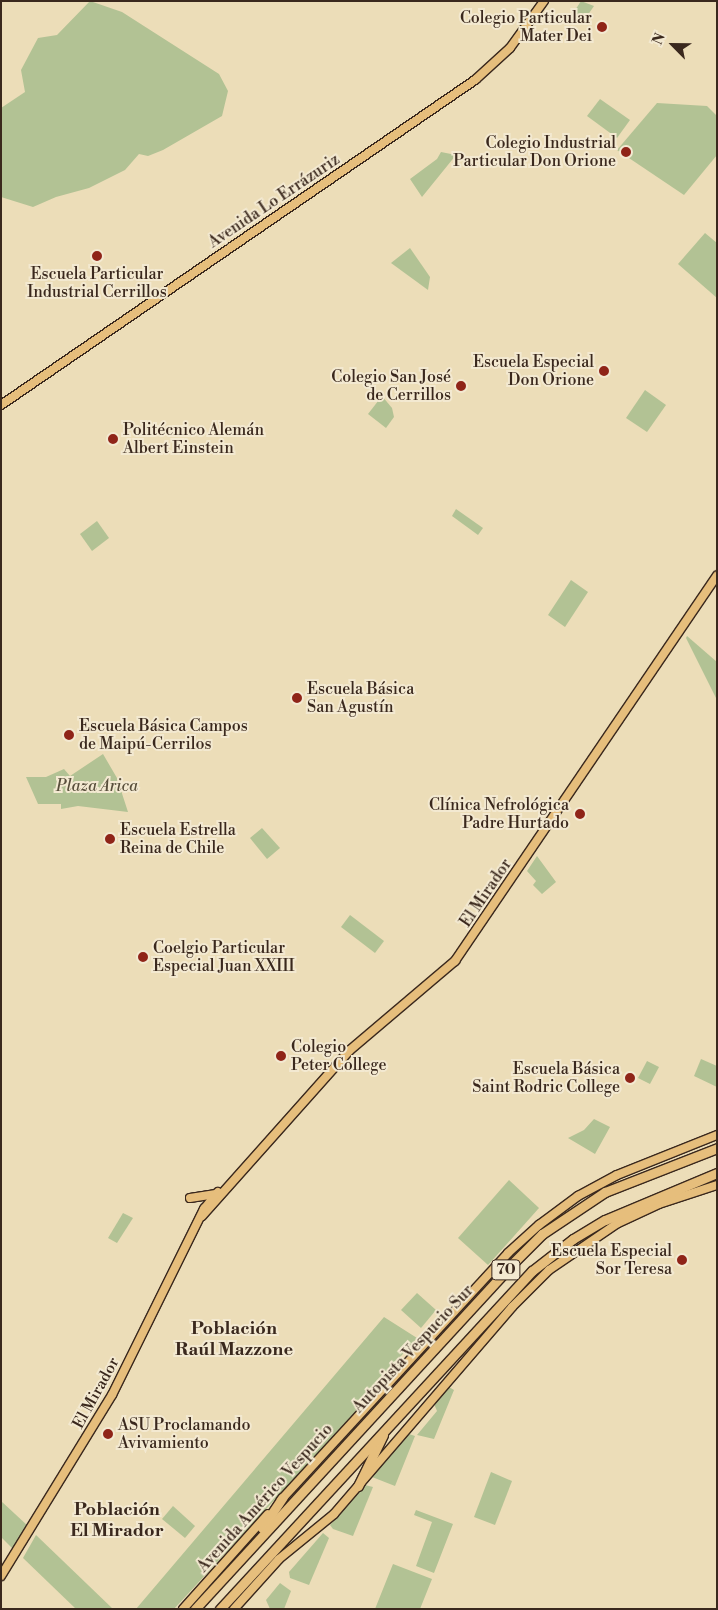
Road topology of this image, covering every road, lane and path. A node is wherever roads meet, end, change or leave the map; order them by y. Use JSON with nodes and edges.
{"nodes":[{"id":1,"x":544,"y":1,"type":"edge"},
{"id":2,"x":1,"y":405,"type":"edge"},
{"id":3,"x":717,"y":576,"type":"edge"},
{"id":4,"x":717,"y":1135,"type":"edge"},
{"id":5,"x":717,"y":1148,"type":"edge"},
{"id":6,"x":717,"y":1173,"type":"edge"},
{"id":7,"x":717,"y":1177,"type":"edge"},
{"id":8,"x":699,"y":1180,"type":"junction"},
{"id":9,"x":230,"y":1184,"type":"junction"},
{"id":10,"x":717,"y":1185,"type":"edge"},
{"id":11,"x":216,"y":1194,"type":"junction"},
{"id":12,"x":190,"y":1198,"type":"dead end"},
{"id":13,"x":202,"y":1216,"type":"junction"},
{"id":14,"x":392,"y":1420,"type":"junction"},
{"id":15,"x":358,"y":1486,"type":"junction"},
{"id":16,"x":283,"y":1497,"type":"junction"},
{"id":17,"x":244,"y":1553,"type":"junction"},
{"id":18,"x":1,"y":1576,"type":"edge"},
{"id":19,"x":183,"y":1609,"type":"edge"},
{"id":20,"x":195,"y":1609,"type":"edge"},
{"id":21,"x":220,"y":1609,"type":"edge"},
{"id":22,"x":234,"y":1609,"type":"edge"}],
"edges":[{"from":1,"to":2,"type":"main road","name":"Avenida Lo Errázuriz"},
{"from":3,"to":9,"type":"main road","name":"El Mirador"},
{"from":4,"to":16,"type":"main road","name":"Avenida Américo Vespucio"},
{"from":5,"to":17,"type":"highway","name":"Autopista Vespucio Sur","number":"70"},
{"from":6,"to":8,"type":"highway","name":"Autopista Vespucio Sur","number":"70"},
{"from":7,"to":8,"type":"highway"},
{"from":8,"to":14,"type":"highway","name":"Autopista Vespucio Sur","number":"70"},
{"from":9,"to":11,"type":"main road","name":"El Mirador"},
{"from":9,"to":13,"type":"main road","name":"El Mirador"},
{"from":10,"to":15,"type":"main road"},
{"from":11,"to":12,"type":"main road"},
{"from":11,"to":13,"type":"main road","name":"El Mirador"},
{"from":13,"to":18,"type":"main road","name":"El Mirador"},
{"from":14,"to":15,"type":"highway"},
{"from":14,"to":21,"type":"highway","name":"Autopista Vespucio Sur","number":"70"},
{"from":15,"to":22,"type":"main road"},
{"from":16,"to":17,"type":"highway"},
{"from":16,"to":19,"type":"main road","name":"Avenida Américo Vespucio"},
{"from":17,"to":20,"type":"highway","name":"Autopista Vespucio Sur","number":"70"}]}
